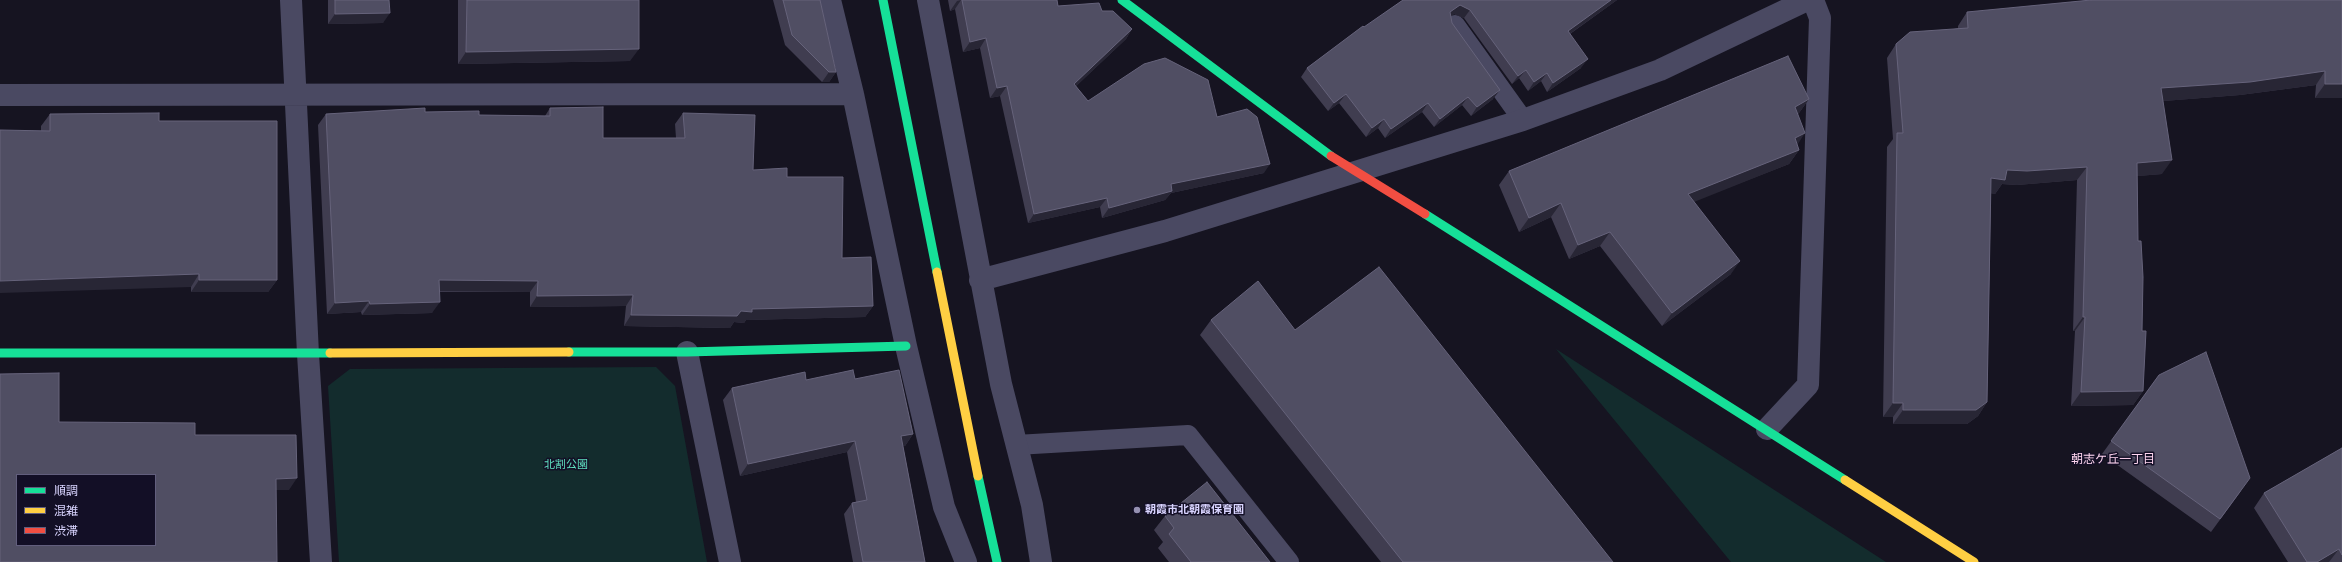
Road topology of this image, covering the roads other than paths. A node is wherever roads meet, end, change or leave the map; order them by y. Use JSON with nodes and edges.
{"nodes":[{"id":1,"x":292,"y":0,"type":"edge"},
{"id":2,"x":830,"y":0,"type":"edge"},
{"id":3,"x":883,"y":0,"type":"edge"},
{"id":4,"x":928,"y":0,"type":"edge"},
{"id":5,"x":1122,"y":0,"type":"edge"},
{"id":6,"x":1807,"y":0,"type":"edge"},
{"id":7,"x":1813,"y":0,"type":"edge"},
{"id":8,"x":1455,"y":26,"type":"edge"},
{"id":9,"x":295,"y":93,"type":"junction"},
{"id":10,"x":853,"y":94,"type":"junction"},
{"id":11,"x":0,"y":95,"type":"edge"},
{"id":12,"x":1523,"y":120,"type":"junction"},
{"id":13,"x":1357,"y":173,"type":"junction"},
{"id":14,"x":980,"y":280,"type":"junction"},
{"id":15,"x":906,"y":346,"type":"junction"},
{"id":16,"x":687,"y":352,"type":"junction"},
{"id":17,"x":0,"y":353,"type":"edge"},
{"id":18,"x":308,"y":354,"type":"junction"},
{"id":19,"x":1767,"y":429,"type":"junction"},
{"id":20,"x":1016,"y":445,"type":"junction"},
{"id":21,"x":321,"y":562,"type":"edge"},
{"id":22,"x":730,"y":562,"type":"edge"},
{"id":23,"x":966,"y":562,"type":"edge"},
{"id":24,"x":997,"y":562,"type":"edge"},
{"id":25,"x":1041,"y":562,"type":"edge"},
{"id":26,"x":1289,"y":562,"type":"edge"},
{"id":27,"x":1974,"y":562,"type":"edge"}],
"edges":[{"from":1,"to":9,"type":"street"},
{"from":2,"to":10,"type":"street"},
{"from":3,"to":24,"type":"street"},
{"from":4,"to":14,"type":"street"},
{"from":5,"to":13,"type":"street"},
{"from":6,"to":12,"type":"street"},
{"from":7,"to":19,"type":"street"},
{"from":8,"to":12,"type":"lane"},
{"from":9,"to":10,"type":"street"},
{"from":9,"to":11,"type":"street"},
{"from":9,"to":18,"type":"street"},
{"from":10,"to":15,"type":"street"},
{"from":12,"to":13,"type":"street"},
{"from":13,"to":14,"type":"street"},
{"from":13,"to":19,"type":"street"},
{"from":14,"to":20,"type":"street"},
{"from":15,"to":16,"type":"street"},
{"from":15,"to":23,"type":"street"},
{"from":16,"to":18,"type":"street"},
{"from":16,"to":22,"type":"street"},
{"from":17,"to":18,"type":"street"},
{"from":18,"to":21,"type":"street"},
{"from":19,"to":27,"type":"street"},
{"from":20,"to":25,"type":"street"},
{"from":20,"to":26,"type":"lane"}]}
